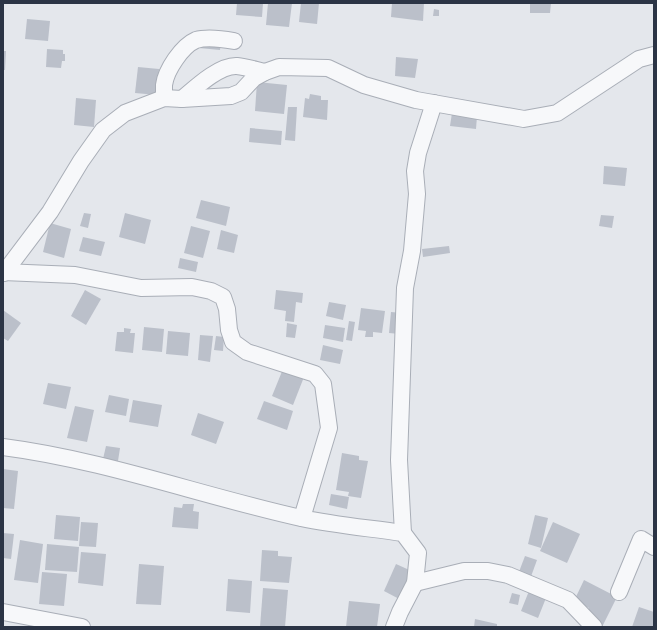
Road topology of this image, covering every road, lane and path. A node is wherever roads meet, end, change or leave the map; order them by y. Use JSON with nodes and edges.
{"nodes":[{"id":1,"x":234,"y":41,"type":"dead end"},
{"id":2,"x":654,"y":55,"type":"edge"},
{"id":3,"x":265,"y":72,"type":"junction"},
{"id":4,"x":164,"y":98,"type":"junction"},
{"id":5,"x":182,"y":98,"type":"junction"},
{"id":6,"x":434,"y":103,"type":"junction"},
{"id":7,"x":3,"y":272,"type":"edge"},
{"id":8,"x":3,"y":447,"type":"edge"},
{"id":9,"x":302,"y":518,"type":"junction"},
{"id":10,"x":403,"y":533,"type":"junction"},
{"id":11,"x":654,"y":547,"type":"edge"},
{"id":12,"x":418,"y":553,"type":"junction"},
{"id":13,"x":440,"y":577,"type":"junction"},
{"id":14,"x":415,"y":583,"type":"junction"},
{"id":15,"x":619,"y":592,"type":"dead end"},
{"id":16,"x":3,"y":612,"type":"edge"},
{"id":17,"x":54,"y":624,"type":"edge"},
{"id":18,"x":82,"y":627,"type":"edge"},
{"id":19,"x":394,"y":627,"type":"edge"},
{"id":20,"x":594,"y":627,"type":"edge"}],
"edges":[{"from":1,"to":4,"type":"street"},
{"from":2,"to":6,"type":"street"},
{"from":3,"to":5,"type":"street"},
{"from":3,"to":5,"type":"street"},
{"from":3,"to":6,"type":"street"},
{"from":4,"to":5,"type":"street"},
{"from":4,"to":7,"type":"street"},
{"from":6,"to":10,"type":"street"},
{"from":7,"to":9,"type":"street"},
{"from":8,"to":9,"type":"street"},
{"from":9,"to":10,"type":"street"},
{"from":10,"to":12,"type":"street"},
{"from":11,"to":15,"type":"street"},
{"from":12,"to":13,"type":"street"},
{"from":12,"to":14,"type":"street"},
{"from":13,"to":14,"type":"street"},
{"from":13,"to":20,"type":"street"},
{"from":14,"to":19,"type":"street"},
{"from":16,"to":17,"type":"street"},
{"from":17,"to":18,"type":"street"}]}
